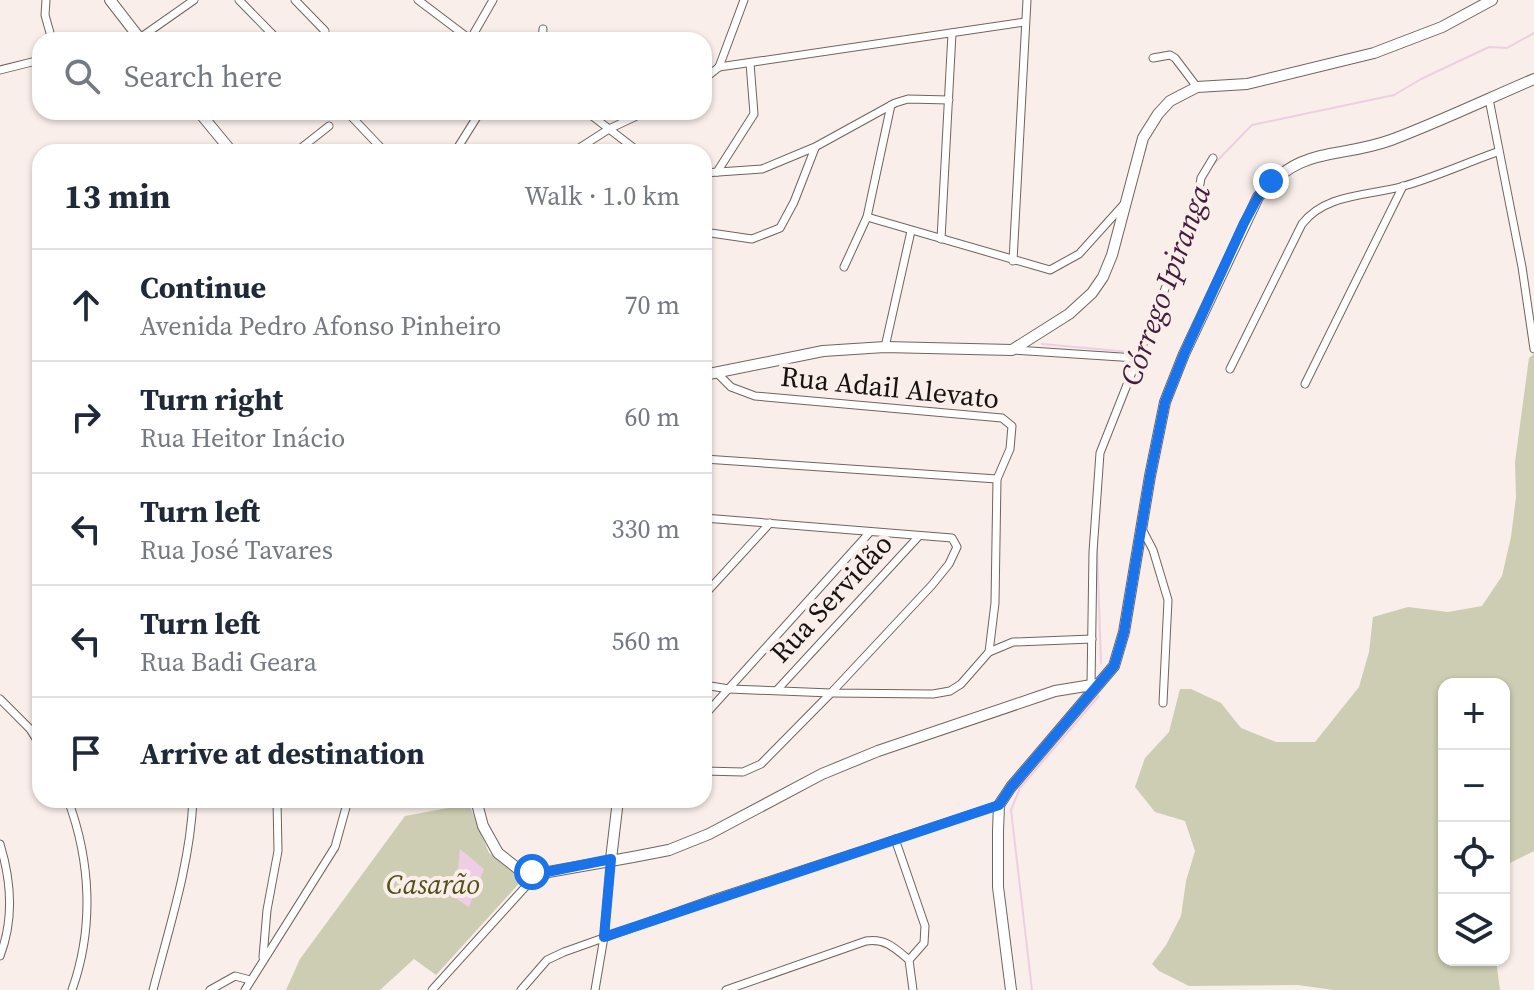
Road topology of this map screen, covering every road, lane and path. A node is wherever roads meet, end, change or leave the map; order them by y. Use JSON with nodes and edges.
{"nodes":[{"id":1,"x":46,"y":0,"type":"edge"},
{"id":2,"x":110,"y":0,"type":"edge"},
{"id":3,"x":194,"y":0,"type":"edge"},
{"id":4,"x":239,"y":0,"type":"edge"},
{"id":5,"x":295,"y":0,"type":"edge"},
{"id":6,"x":418,"y":0,"type":"edge"},
{"id":7,"x":493,"y":0,"type":"edge"},
{"id":8,"x":744,"y":0,"type":"edge"},
{"id":9,"x":1027,"y":0,"type":"edge"},
{"id":10,"x":1492,"y":0,"type":"edge"},
{"id":11,"x":1025,"y":22,"type":"junction"},
{"id":12,"x":543,"y":29,"type":"dead end"},
{"id":13,"x":325,"y":31,"type":"dead end"},
{"id":14,"x":50,"y":32,"type":"edge"},
{"id":15,"x":134,"y":32,"type":"edge"},
{"id":16,"x":149,"y":32,"type":"edge"},
{"id":17,"x":270,"y":32,"type":"edge"},
{"id":18,"x":460,"y":32,"type":"edge"},
{"id":19,"x":475,"y":32,"type":"edge"},
{"id":20,"x":543,"y":32,"type":"edge"},
{"id":21,"x":952,"y":33,"type":"junction"},
{"id":22,"x":1153,"y":58,"type":"dead end"},
{"id":23,"x":32,"y":62,"type":"edge"},
{"id":24,"x":750,"y":63,"type":"junction"},
{"id":25,"x":719,"y":67,"type":"junction"},
{"id":26,"x":0,"y":70,"type":"edge"},
{"id":27,"x":712,"y":73,"type":"edge"},
{"id":28,"x":1534,"y":79,"type":"edge"},
{"id":29,"x":1197,"y":87,"type":"junction"},
{"id":30,"x":1489,"y":99,"type":"junction"},
{"id":31,"x":949,"y":100,"type":"junction"},
{"id":32,"x":891,"y":105,"type":"junction"},
{"id":33,"x":206,"y":120,"type":"edge"},
{"id":34,"x":355,"y":120,"type":"edge"},
{"id":35,"x":475,"y":120,"type":"edge"},
{"id":36,"x":597,"y":120,"type":"edge"},
{"id":37,"x":628,"y":120,"type":"edge"},
{"id":38,"x":329,"y":126,"type":"dead end"},
{"id":39,"x":609,"y":129,"type":"junction"},
{"id":40,"x":225,"y":144,"type":"edge"},
{"id":41,"x":306,"y":144,"type":"edge"},
{"id":42,"x":377,"y":144,"type":"edge"},
{"id":43,"x":460,"y":144,"type":"edge"},
{"id":44,"x":586,"y":144,"type":"edge"},
{"id":45,"x":629,"y":144,"type":"edge"},
{"id":46,"x":815,"y":147,"type":"junction"},
{"id":47,"x":1497,"y":152,"type":"junction"},
{"id":48,"x":1213,"y":158,"type":"dead end"},
{"id":49,"x":712,"y":172,"type":"edge"},
{"id":50,"x":717,"y":172,"type":"junction"},
{"id":51,"x":1403,"y":186,"type":"junction"},
{"id":52,"x":1125,"y":203,"type":"junction"},
{"id":53,"x":867,"y":217,"type":"junction"},
{"id":54,"x":911,"y":231,"type":"junction"},
{"id":55,"x":712,"y":233,"type":"edge"},
{"id":56,"x":941,"y":239,"type":"junction"},
{"id":57,"x":1013,"y":261,"type":"junction"},
{"id":58,"x":844,"y":267,"type":"dead end"},
{"id":59,"x":1530,"y":299,"type":"edge"},
{"id":60,"x":885,"y":347,"type":"junction"},
{"id":61,"x":1534,"y":349,"type":"edge"},
{"id":62,"x":1012,"y":350,"type":"junction"},
{"id":63,"x":1136,"y":358,"type":"junction"},
{"id":64,"x":1230,"y":369,"type":"dead end"},
{"id":65,"x":717,"y":373,"type":"junction"},
{"id":66,"x":712,"y":374,"type":"edge"},
{"id":67,"x":1305,"y":384,"type":"dead end"},
{"id":68,"x":712,"y":460,"type":"edge"},
{"id":69,"x":997,"y":479,"type":"junction"},
{"id":70,"x":712,"y":519,"type":"edge"},
{"id":71,"x":770,"y":523,"type":"junction"},
{"id":72,"x":1142,"y":529,"type":"junction"},
{"id":73,"x":870,"y":532,"type":"junction"},
{"id":74,"x":919,"y":536,"type":"junction"},
{"id":75,"x":712,"y":586,"type":"edge"},
{"id":76,"x":1092,"y":639,"type":"junction"},
{"id":77,"x":989,"y":652,"type":"junction"},
{"id":78,"x":1095,"y":685,"type":"junction"},
{"id":79,"x":712,"y":686,"type":"edge"},
{"id":80,"x":729,"y":689,"type":"junction"},
{"id":81,"x":777,"y":691,"type":"junction"},
{"id":82,"x":831,"y":693,"type":"junction"},
{"id":83,"x":0,"y":699,"type":"edge"},
{"id":84,"x":1163,"y":703,"type":"dead end"},
{"id":85,"x":712,"y":707,"type":"edge"},
{"id":86,"x":32,"y":732,"type":"edge"},
{"id":87,"x":712,"y":771,"type":"edge"},
{"id":88,"x":999,"y":805,"type":"junction"},
{"id":89,"x":70,"y":808,"type":"edge"},
{"id":90,"x":193,"y":808,"type":"edge"},
{"id":91,"x":277,"y":808,"type":"edge"},
{"id":92,"x":346,"y":808,"type":"edge"},
{"id":93,"x":478,"y":808,"type":"edge"},
{"id":94,"x":617,"y":808,"type":"edge"},
{"id":95,"x":895,"y":839,"type":"junction"},
{"id":96,"x":0,"y":844,"type":"edge"},
{"id":97,"x":611,"y":859,"type":"junction"},
{"id":98,"x":537,"y":874,"type":"junction"},
{"id":99,"x":604,"y":937,"type":"junction"},
{"id":100,"x":0,"y":956,"type":"edge"},
{"id":101,"x":263,"y":960,"type":"junction"},
{"id":102,"x":909,"y":960,"type":"junction"},
{"id":103,"x":250,"y":980,"type":"junction"},
{"id":104,"x":72,"y":990,"type":"edge"},
{"id":105,"x":153,"y":990,"type":"edge"},
{"id":106,"x":210,"y":990,"type":"edge"},
{"id":107,"x":245,"y":990,"type":"edge"},
{"id":108,"x":432,"y":990,"type":"edge"},
{"id":109,"x":521,"y":990,"type":"edge"},
{"id":110,"x":595,"y":990,"type":"edge"},
{"id":111,"x":726,"y":990,"type":"edge"},
{"id":112,"x":913,"y":990,"type":"edge"},
{"id":113,"x":1011,"y":990,"type":"edge"}],
"edges":[{"from":1,"to":14,"type":"street"},
{"from":2,"to":15,"type":"street"},
{"from":3,"to":16,"type":"street"},
{"from":4,"to":17,"type":"street"},
{"from":5,"to":13,"type":"street"},
{"from":6,"to":18,"type":"street"},
{"from":7,"to":19,"type":"street"},
{"from":8,"to":25,"type":"street"},
{"from":9,"to":11,"type":"street"},
{"from":10,"to":29,"type":"street"},
{"from":11,"to":21,"type":"street"},
{"from":11,"to":57,"type":"street"},
{"from":12,"to":20,"type":"street"},
{"from":21,"to":24,"type":"street"},
{"from":21,"to":31,"type":"street"},
{"from":22,"to":29,"type":"street"},
{"from":23,"to":26,"type":"street"},
{"from":24,"to":25,"type":"street"},
{"from":24,"to":50,"type":"street"},
{"from":25,"to":27,"type":"street"},
{"from":28,"to":30,"type":"street"},
{"from":29,"to":52,"type":"street"},
{"from":30,"to":47,"type":"street"},
{"from":30,"to":72,"type":"street"},
{"from":31,"to":32,"type":"street"},
{"from":31,"to":56,"type":"street"},
{"from":32,"to":46,"type":"street"},
{"from":32,"to":53,"type":"street"},
{"from":33,"to":40,"type":"street"},
{"from":34,"to":42,"type":"street"},
{"from":35,"to":43,"type":"street"},
{"from":36,"to":39,"type":"street"},
{"from":37,"to":39,"type":"street"},
{"from":38,"to":41,"type":"street"},
{"from":39,"to":44,"type":"street"},
{"from":39,"to":45,"type":"street"},
{"from":46,"to":50,"type":"street"},
{"from":46,"to":55,"type":"street"},
{"from":47,"to":51,"type":"street"},
{"from":47,"to":59,"type":"street"},
{"from":48,"to":63,"type":"street"},
{"from":49,"to":50,"type":"street"},
{"from":51,"to":64,"type":"street"},
{"from":51,"to":67,"type":"street"},
{"from":52,"to":57,"type":"street"},
{"from":52,"to":62,"type":"street"},
{"from":53,"to":54,"type":"street"},
{"from":53,"to":58,"type":"street"},
{"from":54,"to":56,"type":"street"},
{"from":54,"to":60,"type":"street"},
{"from":56,"to":57,"type":"street"},
{"from":59,"to":61,"type":"street"},
{"from":60,"to":62,"type":"street"},
{"from":60,"to":65,"type":"street"},
{"from":62,"to":63,"type":"street"},
{"from":63,"to":76,"type":"street"},
{"from":65,"to":66,"type":"street"},
{"from":65,"to":69,"type":"street","name":"Rua Adail Alevato"},
{"from":68,"to":69,"type":"street"},
{"from":69,"to":77,"type":"street","name":"Rua Adail Alevato"},
{"from":70,"to":71,"type":"street"},
{"from":71,"to":73,"type":"street"},
{"from":71,"to":75,"type":"street"},
{"from":72,"to":78,"type":"street"},
{"from":72,"to":84,"type":"street"},
{"from":73,"to":74,"type":"street"},
{"from":73,"to":80,"type":"street"},
{"from":74,"to":81,"type":"street","name":"Rua Servidão"},
{"from":74,"to":82,"type":"street"},
{"from":76,"to":77,"type":"street"},
{"from":76,"to":78,"type":"street"},
{"from":77,"to":82,"type":"street"},
{"from":78,"to":88,"type":"street"},
{"from":78,"to":97,"type":"street"},
{"from":79,"to":80,"type":"street"},
{"from":80,"to":81,"type":"street"},
{"from":80,"to":85,"type":"street"},
{"from":81,"to":82,"type":"street"},
{"from":82,"to":87,"type":"street"},
{"from":83,"to":86,"type":"street"},
{"from":88,"to":95,"type":"street"},
{"from":88,"to":113,"type":"street"},
{"from":89,"to":104,"type":"street"},
{"from":90,"to":105,"type":"street"},
{"from":91,"to":101,"type":"street"},
{"from":92,"to":101,"type":"street"},
{"from":93,"to":98,"type":"street"},
{"from":94,"to":97,"type":"street"},
{"from":95,"to":99,"type":"street"},
{"from":95,"to":102,"type":"street"},
{"from":96,"to":100,"type":"street"},
{"from":97,"to":98,"type":"street"},
{"from":97,"to":99,"type":"street"},
{"from":98,"to":108,"type":"street"},
{"from":99,"to":109,"type":"street"},
{"from":99,"to":110,"type":"street"},
{"from":101,"to":103,"type":"street"},
{"from":102,"to":111,"type":"street"},
{"from":102,"to":112,"type":"street"},
{"from":103,"to":106,"type":"street"},
{"from":103,"to":107,"type":"street"}]}
